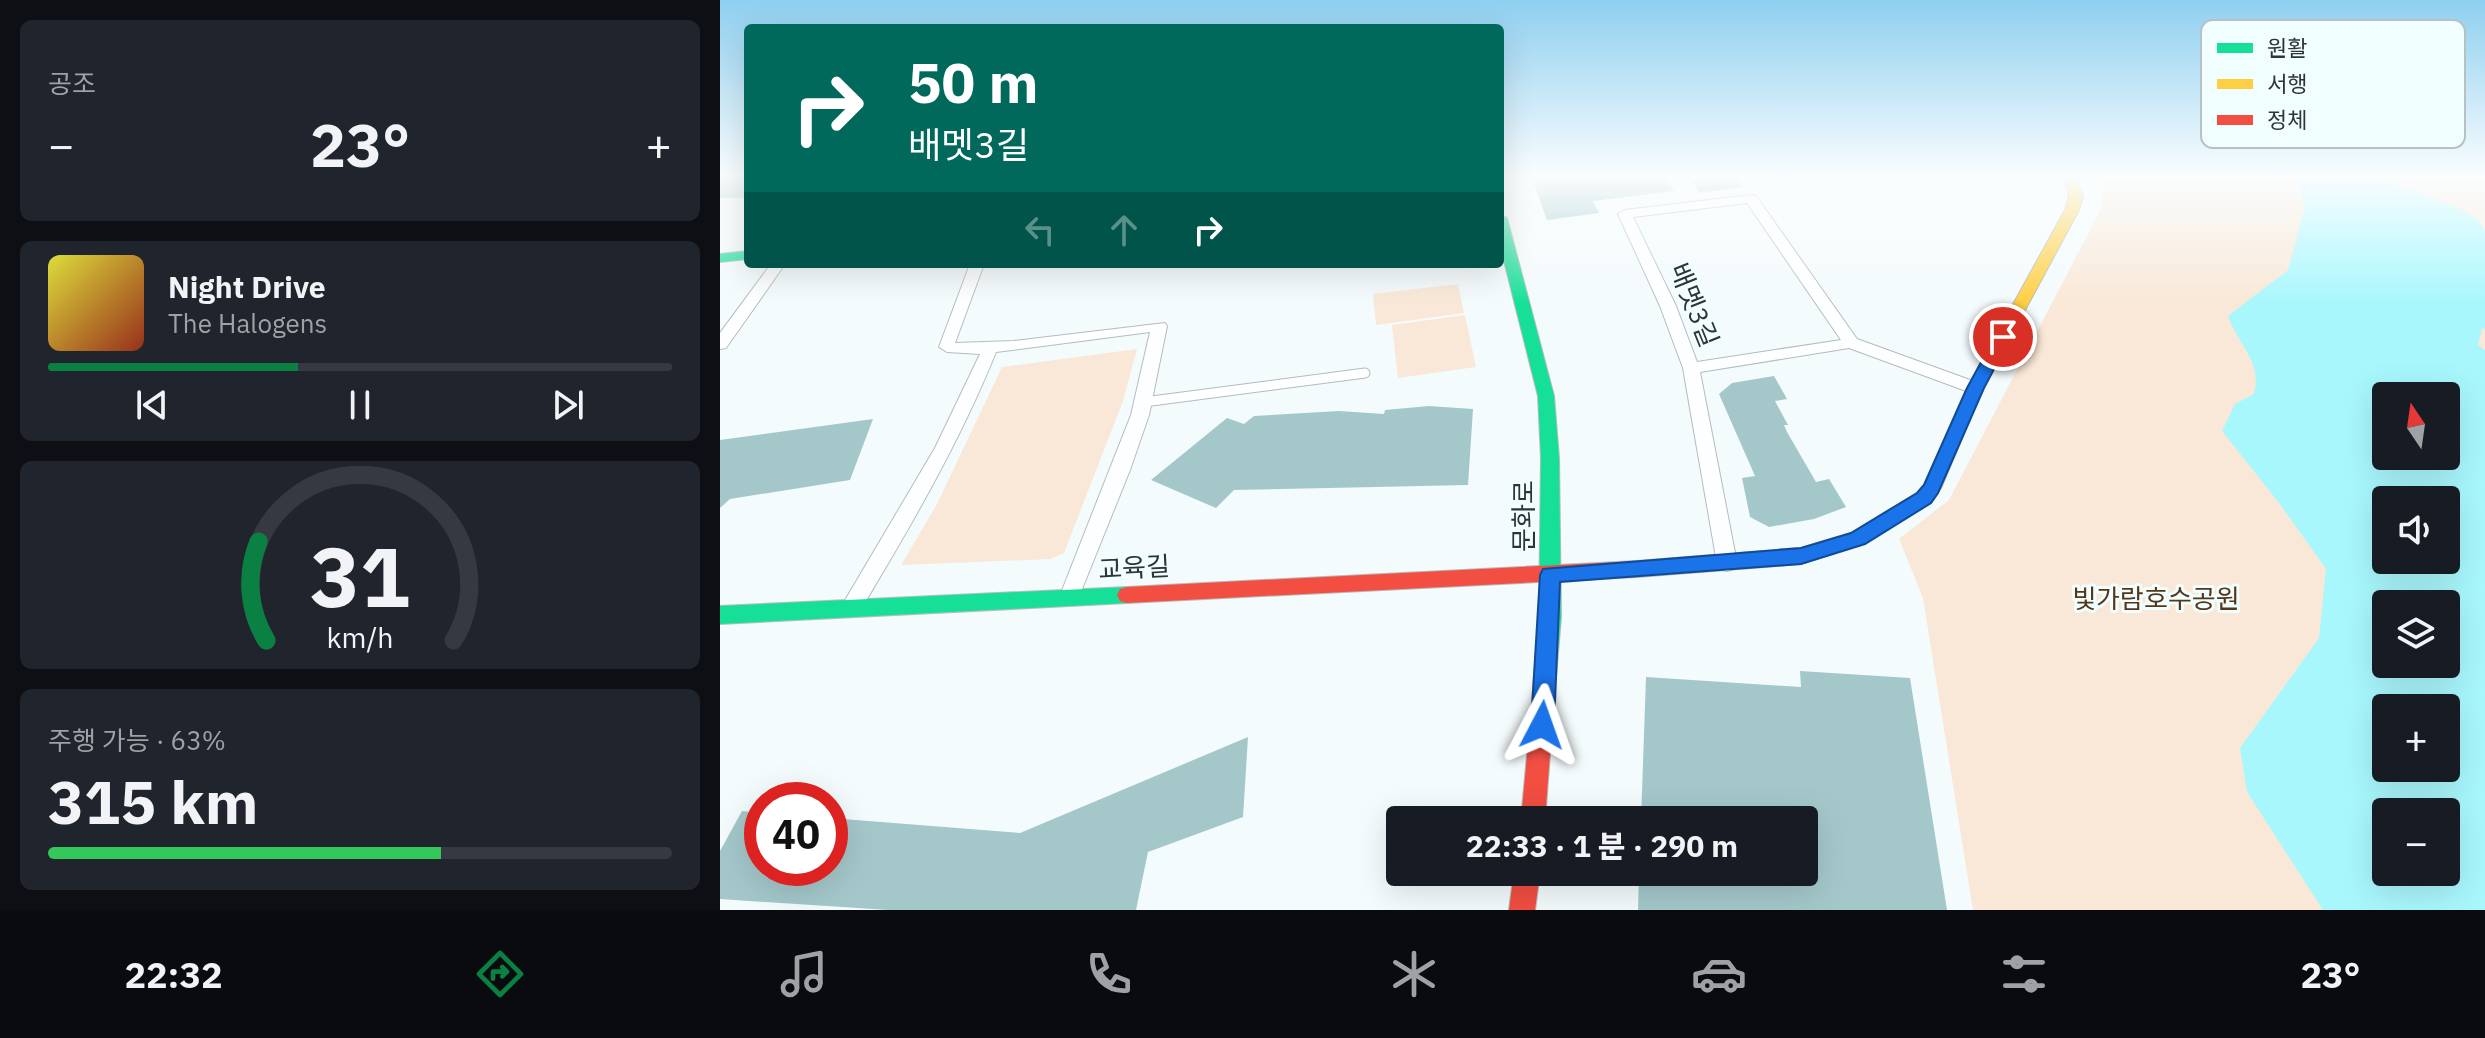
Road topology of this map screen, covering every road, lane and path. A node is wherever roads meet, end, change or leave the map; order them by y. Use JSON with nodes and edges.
{"nodes":[{"id":1,"x":1627,"y":218,"type":"edge"},
{"id":2,"x":1765,"y":218,"type":"edge"},
{"id":3,"x":2067,"y":218,"type":"edge"},
{"id":4,"x":1504,"y":232,"type":"edge"},
{"id":5,"x":744,"y":240,"type":"edge"},
{"id":6,"x":720,"y":243,"type":"edge"},
{"id":7,"x":744,"y":255,"type":"edge"},
{"id":8,"x":720,"y":258,"type":"edge"},
{"id":9,"x":775,"y":268,"type":"edge"},
{"id":10,"x":976,"y":268,"type":"edge"},
{"id":11,"x":1851,"y":343,"type":"junction"},
{"id":12,"x":720,"y":344,"type":"edge"},
{"id":13,"x":990,"y":348,"type":"junction"},
{"id":14,"x":1691,"y":368,"type":"junction"},
{"id":15,"x":1365,"y":373,"type":"dead end"},
{"id":16,"x":1975,"y":388,"type":"junction"},
{"id":17,"x":1144,"y":402,"type":"junction"},
{"id":18,"x":1727,"y":563,"type":"junction"},
{"id":19,"x":1550,"y":575,"type":"junction"},
{"id":20,"x":1069,"y":598,"type":"junction"},
{"id":21,"x":851,"y":608,"type":"junction"},
{"id":22,"x":720,"y":615,"type":"edge"},
{"id":23,"x":1534,"y":806,"type":"edge"},
{"id":24,"x":1525,"y":886,"type":"edge"},
{"id":25,"x":1522,"y":910,"type":"edge"}],
"edges":[{"from":1,"to":14,"type":"street","name":"배멧3길"},
{"from":2,"to":11,"type":"street","name":"배멧3길"},
{"from":3,"to":16,"type":"street"},
{"from":4,"to":19,"type":"street","name":"문화로"},
{"from":5,"to":6,"type":"street"},
{"from":7,"to":8,"type":"street"},
{"from":9,"to":12,"type":"street"},
{"from":10,"to":13,"type":"street"},
{"from":11,"to":14,"type":"street"},
{"from":11,"to":16,"type":"street"},
{"from":13,"to":17,"type":"street"},
{"from":13,"to":21,"type":"street"},
{"from":14,"to":18,"type":"street","name":"배멧3길"},
{"from":15,"to":17,"type":"lane"},
{"from":16,"to":18,"type":"street"},
{"from":17,"to":20,"type":"street"},
{"from":18,"to":19,"type":"street"},
{"from":19,"to":20,"type":"street","name":"교육길"},
{"from":19,"to":23,"type":"street","name":"문화로"},
{"from":20,"to":21,"type":"street","name":"교육길"},
{"from":21,"to":22,"type":"street","name":"교육길"},
{"from":24,"to":25,"type":"street"}]}
